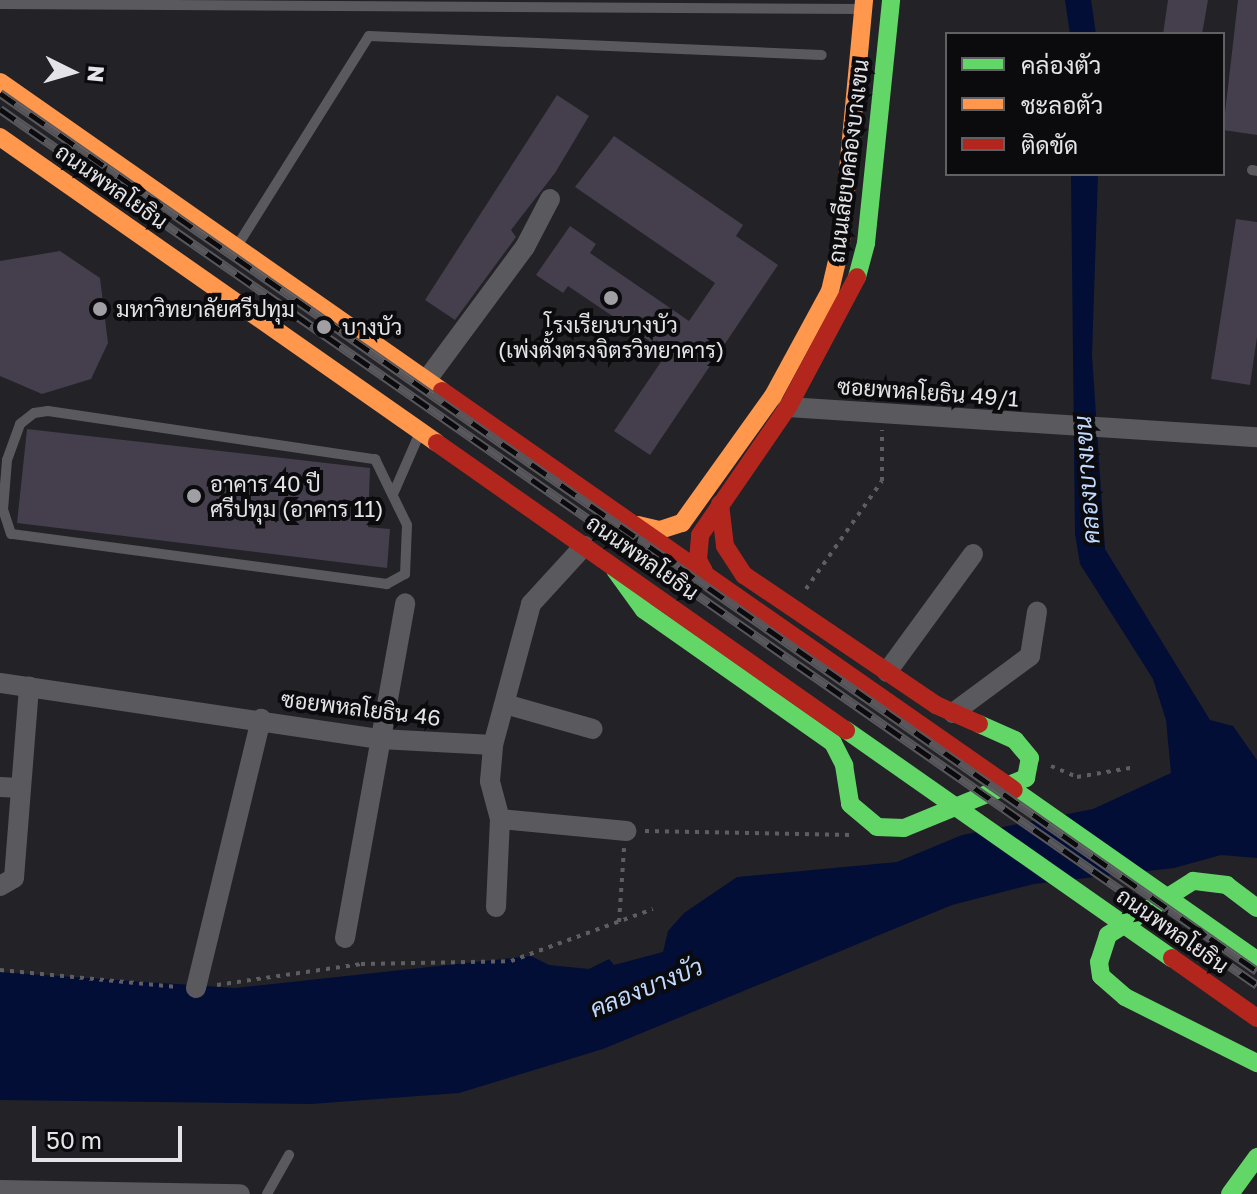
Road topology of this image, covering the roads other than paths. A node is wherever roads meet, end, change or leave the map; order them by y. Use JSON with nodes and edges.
{"nodes":[{"id":1,"x":891,"y":0,"type":"edge"},
{"id":2,"x":0,"y":4,"type":"edge"},
{"id":3,"x":864,"y":4,"type":"edge"},
{"id":4,"x":822,"y":55,"type":"dead end"},
{"id":5,"x":0,"y":82,"type":"edge"},
{"id":6,"x":0,"y":137,"type":"edge"},
{"id":7,"x":550,"y":199,"type":"dead end"},
{"id":8,"x":236,"y":247,"type":"junction"},
{"id":9,"x":790,"y":367,"type":"junction"},
{"id":10,"x":428,"y":378,"type":"junction"},
{"id":11,"x":806,"y":379,"type":"junction"},
{"id":12,"x":780,"y":401,"type":"junction"},
{"id":13,"x":421,"y":431,"type":"junction"},
{"id":14,"x":1257,"y":437,"type":"edge"},
{"id":15,"x":3,"y":461,"type":"edge"},
{"id":16,"x":394,"y":492,"type":"junction"},
{"id":17,"x":720,"y":504,"type":"junction"},
{"id":18,"x":638,"y":525,"type":"junction"},
{"id":19,"x":584,"y":546,"type":"junction"},
{"id":20,"x":973,"y":554,"type":"dead end"},
{"id":21,"x":613,"y":566,"type":"junction"},
{"id":22,"x":704,"y":571,"type":"junction"},
{"id":23,"x":405,"y":603,"type":"dead end"},
{"id":24,"x":1037,"y":612,"type":"dead end"},
{"id":25,"x":887,"y":672,"type":"junction"},
{"id":26,"x":0,"y":683,"type":"edge"},
{"id":27,"x":29,"y":687,"type":"junction"},
{"id":28,"x":505,"y":704,"type":"junction"},
{"id":29,"x":953,"y":713,"type":"junction"},
{"id":30,"x":261,"y":719,"type":"junction"},
{"id":31,"x":593,"y":729,"type":"dead end"},
{"id":32,"x":380,"y":739,"type":"junction"},
{"id":33,"x":493,"y":745,"type":"junction"},
{"id":34,"x":10,"y":787,"type":"edge"},
{"id":35,"x":500,"y":819,"type":"junction"},
{"id":36,"x":626,"y":831,"type":"road end"},
{"id":37,"x":0,"y":886,"type":"edge"},
{"id":38,"x":496,"y":907,"type":"dead end"},
{"id":39,"x":1257,"y":908,"type":"edge"},
{"id":40,"x":345,"y":938,"type":"dead end"},
{"id":41,"x":1257,"y":960,"type":"edge"},
{"id":42,"x":196,"y":988,"type":"road end"},
{"id":43,"x":1257,"y":1018,"type":"edge"},
{"id":44,"x":1257,"y":1063,"type":"edge"},
{"id":45,"x":289,"y":1155,"type":"dead end"},
{"id":46,"x":1257,"y":1157,"type":"edge"},
{"id":47,"x":1251,"y":1174,"type":"edge"},
{"id":48,"x":0,"y":1190,"type":"edge"},
{"id":49,"x":240,"y":1194,"type":"edge"},
{"id":50,"x":267,"y":1194,"type":"edge"},
{"id":51,"x":1230,"y":1194,"type":"edge"}],
"edges":[{"from":1,"to":11,"type":"main road","name":"ถนนเลียบคลองบางเขน"},
{"from":2,"to":3,"type":"lane"},
{"from":3,"to":9,"type":"main road","name":"ถนนเลียบคลองบางเขน"},
{"from":4,"to":8,"type":"lane"},
{"from":5,"to":8,"type":"main road","name":"ถนนพหลโยธิน"},
{"from":6,"to":13,"type":"main road","name":"ถนนพหลโยธิน"},
{"from":7,"to":10,"type":"street"},
{"from":8,"to":10,"type":"main road","name":"ถนนพหลโยธิน"},
{"from":9,"to":11,"type":"main road"},
{"from":9,"to":12,"type":"main road","name":"ถนนเลียบคลองบางเขน"},
{"from":10,"to":18,"type":"main road","name":"ถนนพหลโยธิน"},
{"from":11,"to":12,"type":"main road","name":"ถนนเลียบคลองบางเขน"},
{"from":12,"to":14,"type":"street","name":"ซอยพหลโยธิน 49/1"},
{"from":12,"to":17,"type":"main road"},
{"from":12,"to":18,"type":"main road"},
{"from":13,"to":16,"type":"lane"},
{"from":13,"to":19,"type":"main road","name":"ถนนพหลโยธิน"},
{"from":15,"to":16,"type":"lane"},
{"from":15,"to":16,"type":"lane"},
{"from":17,"to":22,"type":"main road"},
{"from":17,"to":25,"type":"main road"},
{"from":18,"to":22,"type":"main road","name":"ถนนพหลโยธิน"},
{"from":19,"to":21,"type":"main road","name":"ถนนพหลโยธิน"},
{"from":19,"to":28,"type":"street"},
{"from":20,"to":25,"type":"street"},
{"from":21,"to":29,"type":"main road"},
{"from":21,"to":43,"type":"main road","name":"ถนนพหลโยธิน"},
{"from":22,"to":41,"type":"main road","name":"ถนนพหลโยธิน"},
{"from":23,"to":32,"type":"street"},
{"from":24,"to":29,"type":"street"},
{"from":25,"to":29,"type":"main road"},
{"from":26,"to":27,"type":"street","name":"ซอยพหลโยธิน 46"},
{"from":27,"to":30,"type":"street","name":"ซอยพหลโยธิน 46"},
{"from":27,"to":34,"type":"street"},
{"from":28,"to":31,"type":"street"},
{"from":28,"to":33,"type":"street"},
{"from":30,"to":32,"type":"street","name":"ซอยพหลโยธิน 46"},
{"from":30,"to":42,"type":"street"},
{"from":32,"to":33,"type":"street","name":"ซอยพหลโยธิน 46"},
{"from":32,"to":40,"type":"street"},
{"from":33,"to":35,"type":"street"},
{"from":34,"to":37,"type":"street"},
{"from":35,"to":36,"type":"street"},
{"from":35,"to":38,"type":"street"},
{"from":39,"to":44,"type":"main road"},
{"from":45,"to":50,"type":"lane"},
{"from":46,"to":47,"type":"main road"},
{"from":47,"to":51,"type":"main road"},
{"from":48,"to":49,"type":"street"}]}
